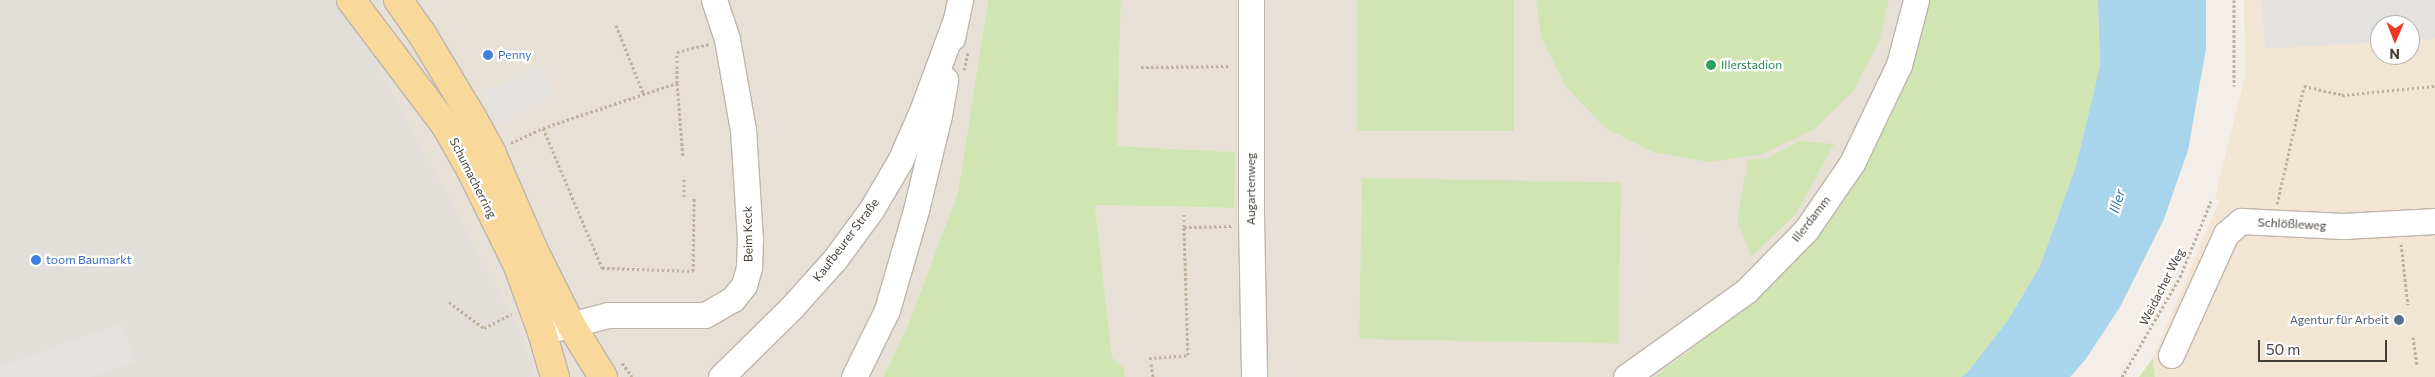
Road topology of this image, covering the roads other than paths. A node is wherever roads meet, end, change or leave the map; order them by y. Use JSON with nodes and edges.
{"nodes":[{"id":1,"x":351,"y":0,"type":"edge"},
{"id":2,"x":398,"y":0,"type":"edge"},
{"id":3,"x":714,"y":0,"type":"edge"},
{"id":4,"x":1251,"y":0,"type":"edge"},
{"id":5,"x":1916,"y":0,"type":"edge"},
{"id":6,"x":957,"y":11,"type":"edge"},
{"id":7,"x":2435,"y":221,"type":"edge"},
{"id":8,"x":570,"y":325,"type":"junction"},
{"id":9,"x":542,"y":332,"type":"junction"},
{"id":10,"x":2171,"y":355,"type":"dead end"},
{"id":11,"x":555,"y":377,"type":"edge"},
{"id":12,"x":603,"y":377,"type":"edge"},
{"id":13,"x":721,"y":377,"type":"edge"},
{"id":14,"x":854,"y":377,"type":"edge"},
{"id":15,"x":1254,"y":377,"type":"edge"},
{"id":16,"x":1626,"y":377,"type":"edge"}],
"edges":[{"from":1,"to":9,"type":"main road","name":"Schumacherring"},
{"from":2,"to":8,"type":"main road","name":"Schumacherring"},
{"from":3,"to":8,"type":"street","name":"Beim Keck"},
{"from":4,"to":15,"type":"street","name":"Augartenweg"},
{"from":5,"to":16,"type":"street","name":"Illerdamm"},
{"from":6,"to":13,"type":"street","name":"Kaufbeurer Straße"},
{"from":6,"to":14,"type":"street","name":"Kaufbeurer Straße"},
{"from":7,"to":10,"type":"street","name":"Schlößleweg"},
{"from":8,"to":9,"type":"street","name":"Beim Keck"},
{"from":8,"to":12,"type":"main road","name":"Schumacherring"},
{"from":9,"to":11,"type":"main road","name":"Schumacherring"}]}
